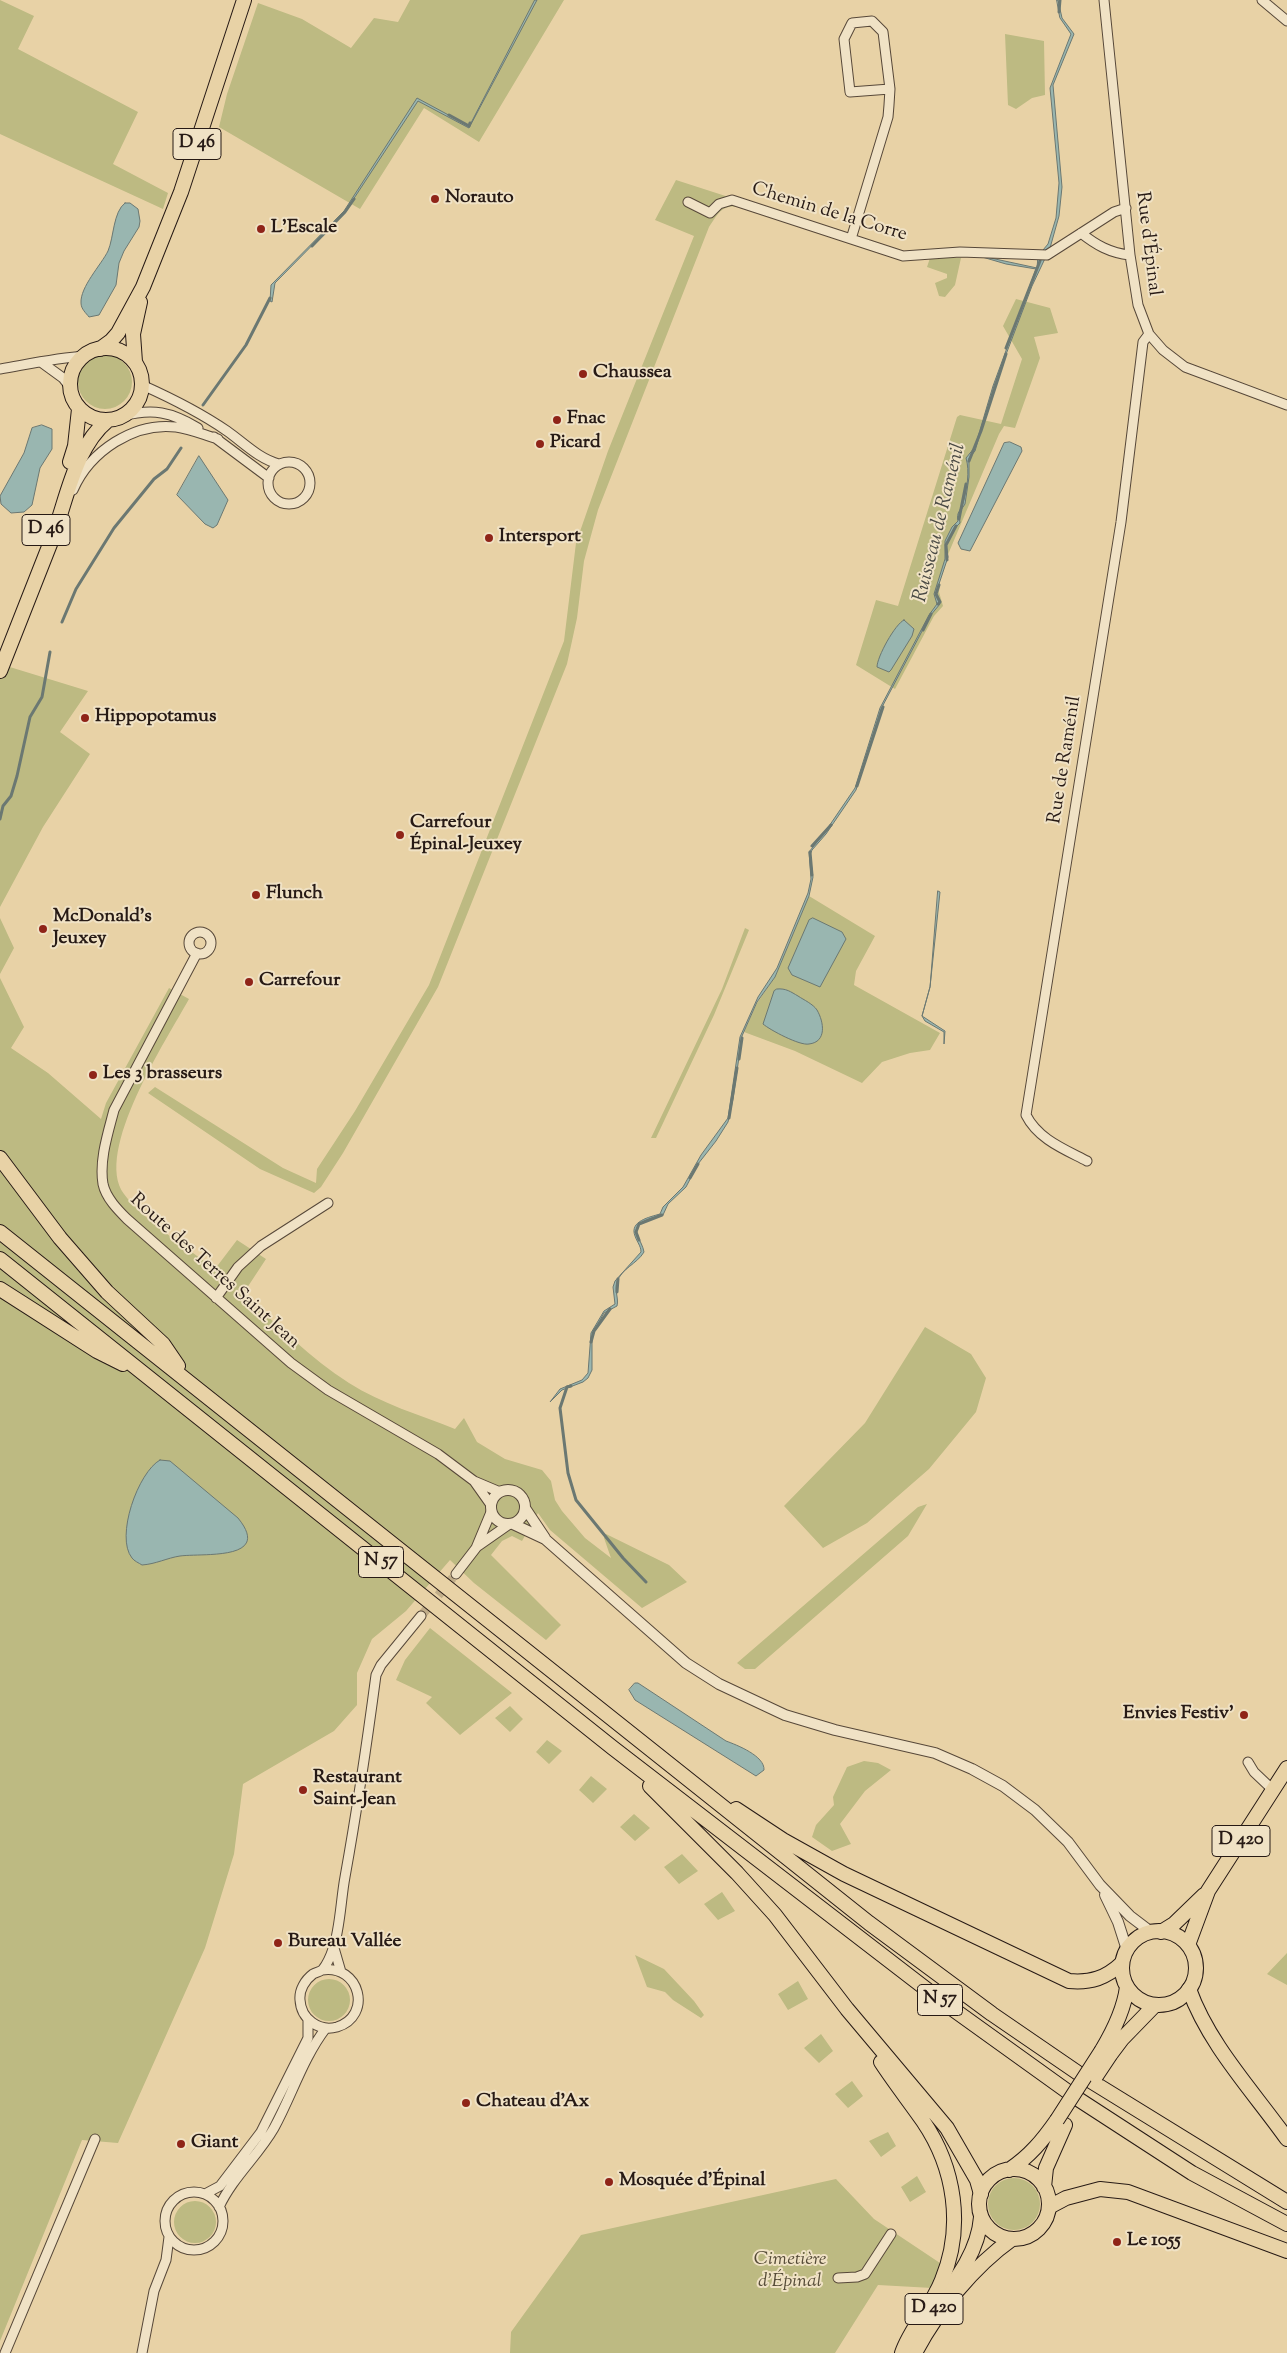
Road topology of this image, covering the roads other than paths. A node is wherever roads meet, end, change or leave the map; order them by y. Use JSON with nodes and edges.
{"nodes":[{"id":1,"x":244,"y":0,"type":"edge"},
{"id":2,"x":1104,"y":0,"type":"edge"},
{"id":3,"x":1262,"y":0,"type":"edge"},
{"id":4,"x":1287,"y":20,"type":"edge"},
{"id":5,"x":890,"y":88,"type":"junction"},
{"id":6,"x":688,"y":202,"type":"dead end"},
{"id":7,"x":1126,"y":208,"type":"junction"},
{"id":8,"x":1081,"y":233,"type":"junction"},
{"id":9,"x":851,"y":239,"type":"junction"},
{"id":10,"x":1130,"y":255,"type":"junction"},
{"id":11,"x":143,"y":286,"type":"junction"},
{"id":12,"x":1149,"y":334,"type":"junction"},
{"id":13,"x":100,"y":349,"type":"junction"},
{"id":14,"x":85,"y":356,"type":"junction"},
{"id":15,"x":41,"y":362,"type":"junction"},
{"id":16,"x":135,"y":362,"type":"junction"},
{"id":17,"x":0,"y":369,"type":"edge"},
{"id":18,"x":142,"y":385,"type":"junction"},
{"id":19,"x":70,"y":387,"type":"junction"},
{"id":20,"x":1287,"y":405,"type":"edge"},
{"id":21,"x":79,"y":409,"type":"junction"},
{"id":22,"x":123,"y":416,"type":"junction"},
{"id":23,"x":108,"y":420,"type":"junction"},
{"id":24,"x":218,"y":439,"type":"junction"},
{"id":25,"x":279,"y":464,"type":"junction"},
{"id":26,"x":269,"y":478,"type":"junction"},
{"id":27,"x":52,"y":538,"type":"junction"},
{"id":28,"x":0,"y":648,"type":"edge"},
{"id":29,"x":0,"y":671,"type":"edge"},
{"id":30,"x":197,"y":953,"type":"dead end"},
{"id":31,"x":0,"y":1158,"type":"edge"},
{"id":32,"x":1087,"y":1161,"type":"dead end"},
{"id":33,"x":328,"y":1203,"type":"dead end"},
{"id":34,"x":0,"y":1232,"type":"edge"},
{"id":35,"x":0,"y":1259,"type":"edge"},
{"id":36,"x":0,"y":1289,"type":"edge"},
{"id":37,"x":216,"y":1298,"type":"junction"},
{"id":38,"x":148,"y":1376,"type":"junction"},
{"id":39,"x":186,"y":1377,"type":"junction"},
{"id":40,"x":474,"y":1481,"type":"junction"},
{"id":41,"x":500,"y":1492,"type":"junction"},
{"id":42,"x":489,"y":1506,"type":"junction"},
{"id":43,"x":525,"y":1508,"type":"junction"},
{"id":44,"x":511,"y":1524,"type":"junction"},
{"id":45,"x":545,"y":1539,"type":"junction"},
{"id":46,"x":476,"y":1548,"type":"junction"},
{"id":47,"x":456,"y":1574,"type":"tunnel mouth"},
{"id":48,"x":421,"y":1616,"type":"tunnel mouth"},
{"id":49,"x":613,"y":1748,"type":"junction"},
{"id":50,"x":1248,"y":1762,"type":"dead end"},
{"id":51,"x":1287,"y":1768,"type":"edge"},
{"id":52,"x":700,"y":1790,"type":"junction"},
{"id":53,"x":1273,"y":1790,"type":"junction"},
{"id":54,"x":1100,"y":1885,"type":"junction"},
{"id":55,"x":1208,"y":1891,"type":"junction"},
{"id":56,"x":1156,"y":1932,"type":"junction"},
{"id":57,"x":1188,"y":1945,"type":"junction"},
{"id":58,"x":334,"y":1948,"type":"junction"},
{"id":59,"x":1124,"y":1957,"type":"junction"},
{"id":60,"x":322,"y":1970,"type":"junction"},
{"id":61,"x":340,"y":1972,"type":"junction"},
{"id":62,"x":1127,"y":1987,"type":"junction"},
{"id":63,"x":1189,"y":1989,"type":"junction"},
{"id":64,"x":1155,"y":2005,"type":"junction"},
{"id":65,"x":847,"y":2009,"type":"junction"},
{"id":66,"x":308,"y":2019,"type":"junction"},
{"id":67,"x":326,"y":2028,"type":"junction"},
{"id":68,"x":1106,"y":2052,"type":"junction"},
{"id":69,"x":1061,"y":2122,"type":"junction"},
{"id":70,"x":95,"y":2139,"type":"dead end"},
{"id":71,"x":1287,"y":2139,"type":"edge"},
{"id":72,"x":1009,"y":2170,"type":"junction"},
{"id":73,"x":1044,"y":2186,"type":"junction"},
{"id":74,"x":205,"y":2194,"type":"junction"},
{"id":75,"x":981,"y":2194,"type":"junction"},
{"id":76,"x":1287,"y":2202,"type":"edge"},
{"id":77,"x":219,"y":2206,"type":"junction"},
{"id":78,"x":1048,"y":2207,"type":"junction"},
{"id":79,"x":981,"y":2217,"type":"junction"},
{"id":80,"x":1287,"y":2224,"type":"edge"},
{"id":81,"x":891,"y":2234,"type":"dead end"},
{"id":82,"x":169,"y":2237,"type":"junction"},
{"id":83,"x":1012,"y":2239,"type":"junction"},
{"id":84,"x":182,"y":2248,"type":"junction"},
{"id":85,"x":1287,"y":2251,"type":"edge"},
{"id":86,"x":166,"y":2260,"type":"junction"},
{"id":87,"x":838,"y":2278,"type":"dead end"},
{"id":88,"x":5,"y":2353,"type":"edge"},
{"id":89,"x":142,"y":2353,"type":"edge"},
{"id":90,"x":903,"y":2353,"type":"edge"},
{"id":91,"x":915,"y":2353,"type":"edge"}],
"edges":[{"from":1,"to":11,"type":"main road","number":"D 46"},
{"from":2,"to":7,"type":"street","name":"Rue d’Épinal"},
{"from":3,"to":4,"type":"street"},
{"from":5,"to":5,"type":"street"},
{"from":5,"to":9,"type":"street"},
{"from":6,"to":9,"type":"street","name":"Chemin de la Corre"},
{"from":7,"to":8,"type":"street","name":"Chemin de la Corre"},
{"from":7,"to":10,"type":"street","name":"Rue d’Épinal"},
{"from":8,"to":9,"type":"street","name":"Chemin de la Corre"},
{"from":8,"to":10,"type":"street"},
{"from":10,"to":12,"type":"street","name":"Rue d’Épinal"},
{"from":11,"to":13,"type":"main road","number":"D 46"},
{"from":11,"to":16,"type":"main road","number":"D 46"},
{"from":12,"to":20,"type":"street","name":"Rue d’Épinal"},
{"from":12,"to":32,"type":"street","name":"Rue de Raménil"},
{"from":13,"to":14,"type":"main road"},
{"from":13,"to":16,"type":"main road"},
{"from":14,"to":15,"type":"street"},
{"from":14,"to":19,"type":"main road"},
{"from":15,"to":17,"type":"street"},
{"from":15,"to":19,"type":"street"},
{"from":16,"to":18,"type":"main road"},
{"from":18,"to":22,"type":"main road"},
{"from":18,"to":25,"type":"street"},
{"from":19,"to":21,"type":"main road"},
{"from":21,"to":23,"type":"main road"},
{"from":21,"to":28,"type":"main road","number":"D 46"},
{"from":22,"to":23,"type":"main road"},
{"from":22,"to":24,"type":"street"},
{"from":23,"to":27,"type":"main road","number":"D 46"},
{"from":24,"to":26,"type":"street"},
{"from":24,"to":27,"type":"street"},
{"from":25,"to":26,"type":"street"},
{"from":25,"to":26,"type":"street"},
{"from":27,"to":29,"type":"main road","number":"D 46"},
{"from":30,"to":37,"type":"street","name":"Route des Terres Saint Jean"},
{"from":31,"to":39,"type":"main road"},
{"from":33,"to":37,"type":"street"},
{"from":34,"to":39,"type":"main road","number":"N 57"},
{"from":35,"to":38,"type":"main road","number":"N 57"},
{"from":36,"to":38,"type":"main road"},
{"from":37,"to":40,"type":"street","name":"Route des Terres Saint Jean"},
{"from":38,"to":49,"type":"main road","number":"N 57"},
{"from":39,"to":52,"type":"main road","number":"N 57"},
{"from":40,"to":41,"type":"street","name":"Route des Terres Saint Jean"},
{"from":40,"to":42,"type":"street","name":"Route des Terres Saint Jean"},
{"from":41,"to":42,"type":"street"},
{"from":41,"to":43,"type":"street"},
{"from":42,"to":44,"type":"street"},
{"from":42,"to":46,"type":"street"},
{"from":43,"to":44,"type":"street"},
{"from":43,"to":45,"type":"street"},
{"from":44,"to":45,"type":"street"},
{"from":44,"to":46,"type":"street"},
{"from":45,"to":54,"type":"street"},
{"from":46,"to":47,"type":"street"},
{"from":48,"to":58,"type":"street"},
{"from":49,"to":65,"type":"main road"},
{"from":49,"to":80,"type":"main road","number":"N 57"},
{"from":50,"to":53,"type":"street"},
{"from":51,"to":53,"type":"main road","number":"D 420"},
{"from":52,"to":59,"type":"main road"},
{"from":52,"to":76,"type":"main road","number":"N 57"},
{"from":53,"to":55,"type":"main road","number":"D 420"},
{"from":54,"to":56,"type":"street"},
{"from":54,"to":59,"type":"street"},
{"from":55,"to":56,"type":"main road","number":"D 420"},
{"from":55,"to":57,"type":"main road","number":"D 420"},
{"from":56,"to":57,"type":"main road"},
{"from":56,"to":59,"type":"main road"},
{"from":57,"to":63,"type":"main road"},
{"from":58,"to":60,"type":"street"},
{"from":58,"to":61,"type":"street"},
{"from":59,"to":62,"type":"main road"},
{"from":60,"to":61,"type":"street"},
{"from":60,"to":66,"type":"street"},
{"from":61,"to":67,"type":"street"},
{"from":62,"to":64,"type":"main road"},
{"from":62,"to":68,"type":"main road"},
{"from":63,"to":64,"type":"main road"},
{"from":63,"to":71,"type":"main road"},
{"from":64,"to":68,"type":"main road"},
{"from":65,"to":75,"type":"main road"},
{"from":65,"to":90,"type":"main road"},
{"from":66,"to":67,"type":"street"},
{"from":66,"to":74,"type":"street"},
{"from":67,"to":77,"type":"street"},
{"from":68,"to":69,"type":"main road","bridge":true},
{"from":69,"to":72,"type":"main road"},
{"from":69,"to":73,"type":"main road"},
{"from":70,"to":88,"type":"street"},
{"from":72,"to":73,"type":"main road"},
{"from":72,"to":75,"type":"main road"},
{"from":73,"to":78,"type":"main road"},
{"from":74,"to":77,"type":"street"},
{"from":74,"to":82,"type":"street"},
{"from":75,"to":79,"type":"main road"},
{"from":77,"to":84,"type":"street"},
{"from":78,"to":83,"type":"main road"},
{"from":78,"to":85,"type":"main road"},
{"from":79,"to":83,"type":"main road"},
{"from":79,"to":90,"type":"main road","number":"D 420"},
{"from":81,"to":87,"type":"street"},
{"from":82,"to":84,"type":"street"},
{"from":82,"to":86,"type":"street"},
{"from":83,"to":91,"type":"main road","number":"D 420"},
{"from":84,"to":86,"type":"street"},
{"from":86,"to":89,"type":"street"}]}
